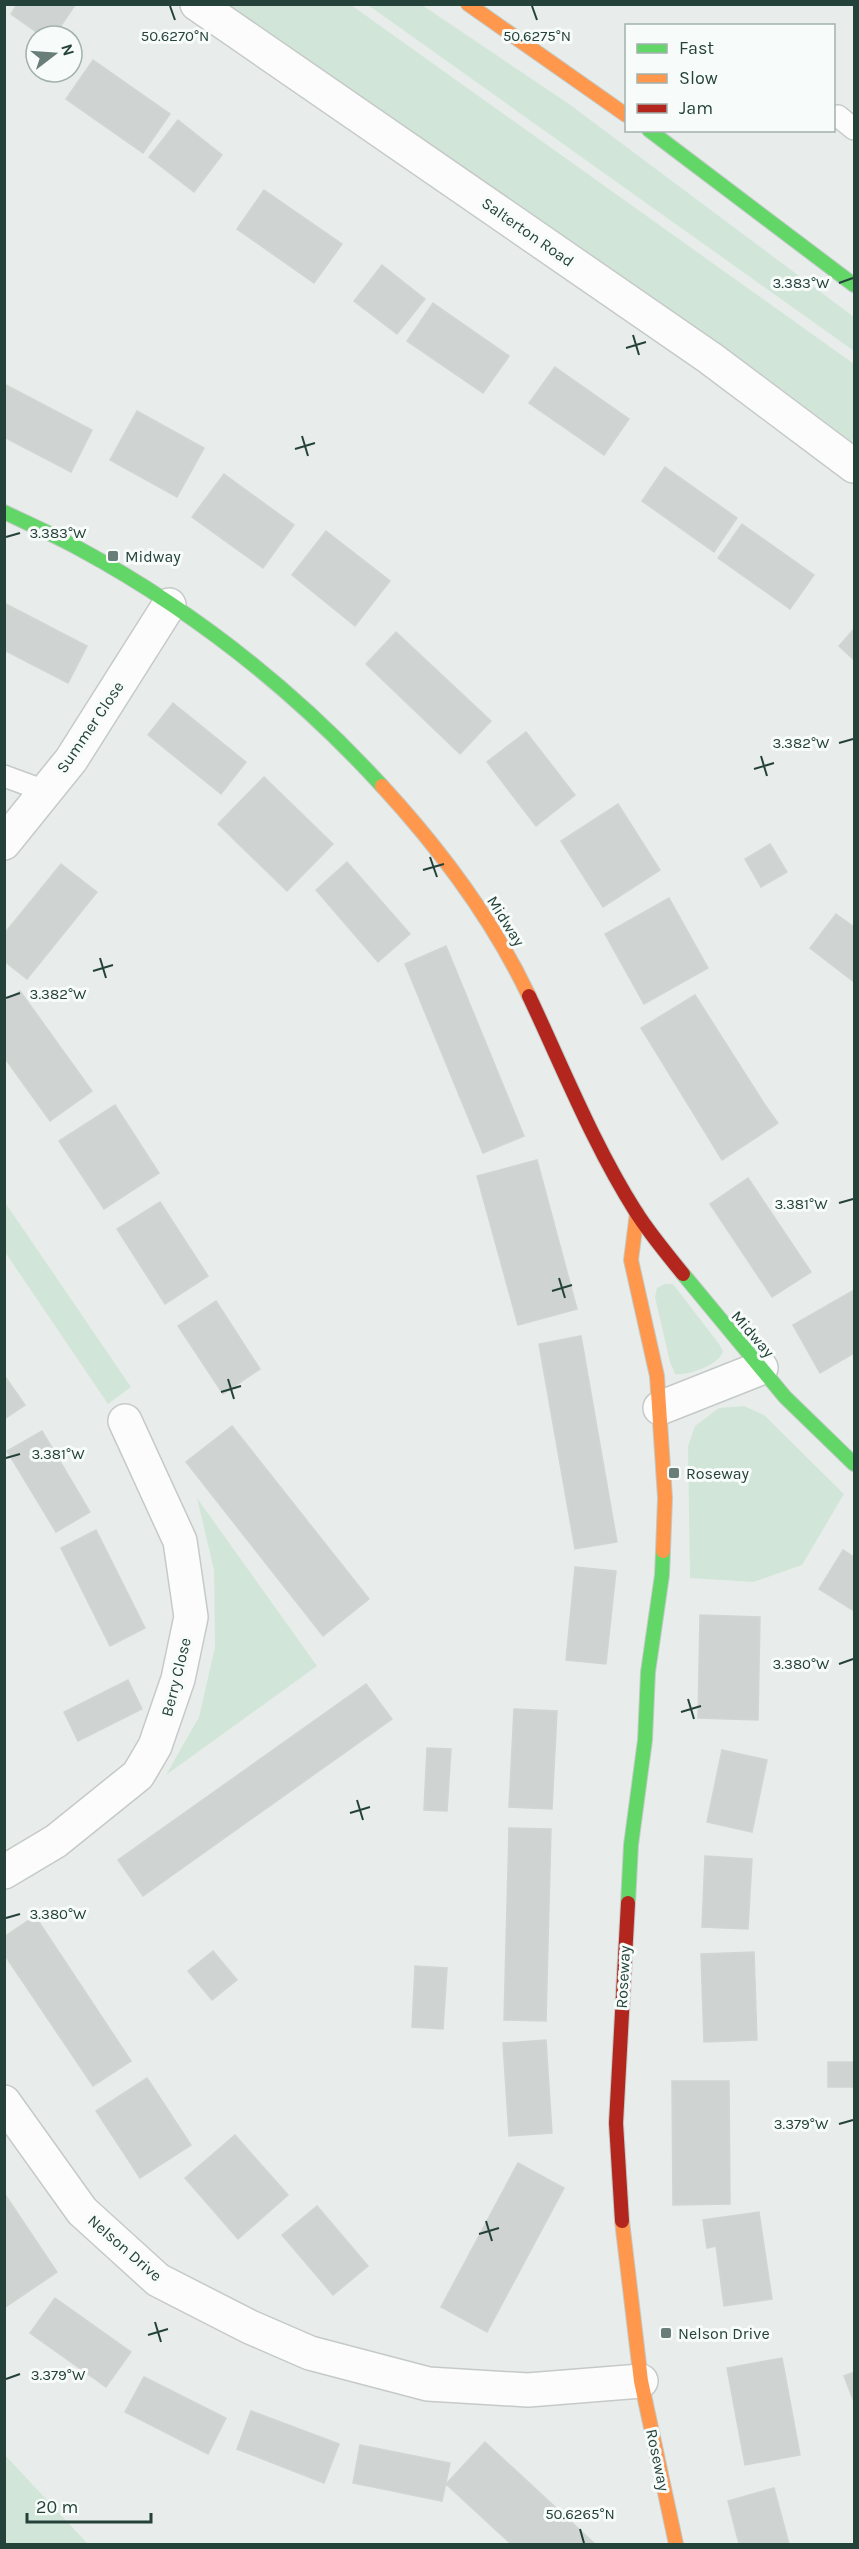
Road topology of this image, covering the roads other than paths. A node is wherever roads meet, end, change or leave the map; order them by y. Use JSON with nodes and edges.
{"nodes":[{"id":1,"x":197,"y":4,"type":"edge"},
{"id":2,"x":468,"y":4,"type":"edge"},
{"id":3,"x":625,"y":114,"type":"edge"},
{"id":4,"x":838,"y":116,"type":"dead end"},
{"id":5,"x":855,"y":129,"type":"edge"},
{"id":6,"x":652,"y":132,"type":"edge"},
{"id":7,"x":855,"y":285,"type":"edge"},
{"id":8,"x":855,"y":466,"type":"edge"},
{"id":9,"x":4,"y":512,"type":"edge"},
{"id":10,"x":169,"y":605,"type":"junction"},
{"id":11,"x":4,"y":776,"type":"edge"},
{"id":12,"x":45,"y":791,"type":"junction"},
{"id":13,"x":4,"y":843,"type":"edge"},
{"id":14,"x":637,"y":1213,"type":"junction"},
{"id":15,"x":761,"y":1368,"type":"junction"},
{"id":16,"x":660,"y":1408,"type":"junction"},
{"id":17,"x":124,"y":1421,"type":"dead end"},
{"id":18,"x":855,"y":1464,"type":"edge"},
{"id":19,"x":4,"y":1872,"type":"edge"},
{"id":20,"x":4,"y":2102,"type":"edge"},
{"id":21,"x":641,"y":2381,"type":"junction"},
{"id":22,"x":676,"y":2544,"type":"edge"}],
"edges":[{"from":1,"to":8,"type":"street","name":"Salterton Road"},
{"from":2,"to":3,"type":"street"},
{"from":4,"to":5,"type":"lane"},
{"from":6,"to":7,"type":"street"},
{"from":9,"to":10,"type":"street","name":"Midway"},
{"from":10,"to":12,"type":"street","name":"Summer Close"},
{"from":10,"to":14,"type":"street","name":"Midway"},
{"from":11,"to":12,"type":"lane"},
{"from":12,"to":13,"type":"street","name":"Summer Close"},
{"from":14,"to":15,"type":"street","name":"Midway"},
{"from":14,"to":16,"type":"street","name":"Roseway"},
{"from":15,"to":16,"type":"street"},
{"from":15,"to":18,"type":"street","name":"Midway"},
{"from":16,"to":21,"type":"street","name":"Roseway"},
{"from":17,"to":19,"type":"street","name":"Berry Close"},
{"from":20,"to":21,"type":"street","name":"Nelson Drive"},
{"from":21,"to":22,"type":"street","name":"Roseway"}]}
